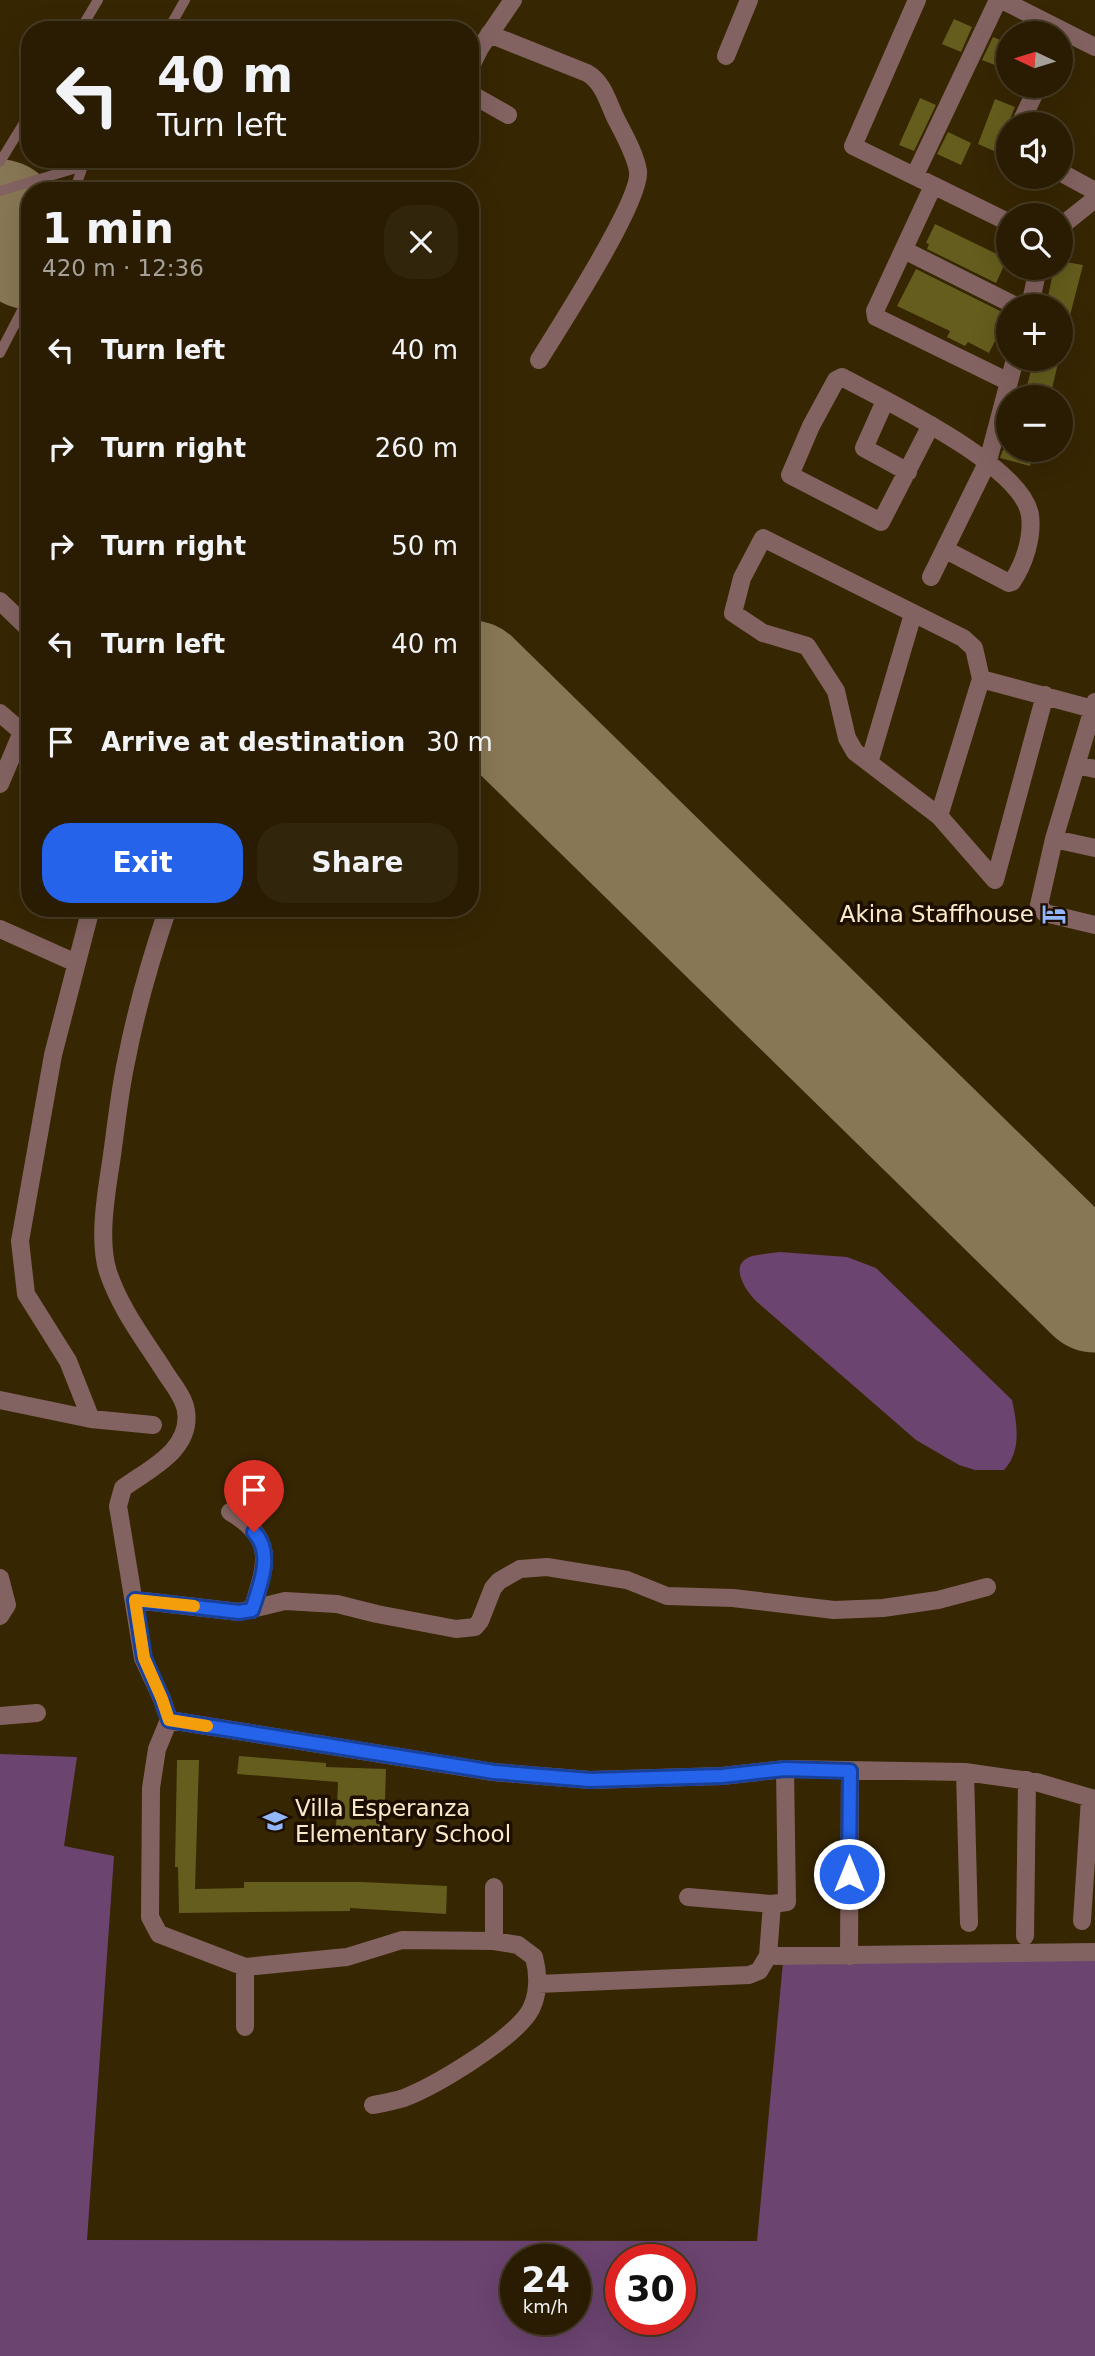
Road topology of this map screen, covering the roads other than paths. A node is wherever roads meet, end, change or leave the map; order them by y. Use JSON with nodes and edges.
{"nodes":[{"id":1,"x":98,"y":0,"type":"edge"},
{"id":2,"x":185,"y":0,"type":"edge"},
{"id":3,"x":513,"y":0,"type":"edge"},
{"id":4,"x":748,"y":0,"type":"edge"},
{"id":5,"x":917,"y":0,"type":"edge"},
{"id":6,"x":1000,"y":0,"type":"edge"},
{"id":7,"x":85,"y":21,"type":"edge"},
{"id":8,"x":174,"y":21,"type":"edge"},
{"id":9,"x":1038,"y":21,"type":"edge"},
{"id":10,"x":489,"y":34,"type":"junction"},
{"id":11,"x":1073,"y":38,"type":"edge"},
{"id":12,"x":1095,"y":47,"type":"edge"},
{"id":13,"x":479,"y":52,"type":"edge"},
{"id":14,"x":726,"y":56,"type":"dead end"},
{"id":15,"x":479,"y":99,"type":"edge"},
{"id":16,"x":508,"y":115,"type":"dead end"},
{"id":17,"x":21,"y":128,"type":"edge"},
{"id":18,"x":0,"y":162,"type":"edge"},
{"id":19,"x":70,"y":168,"type":"edge"},
{"id":20,"x":915,"y":176,"type":"junction"},
{"id":21,"x":1073,"y":179,"type":"edge"},
{"id":22,"x":27,"y":182,"type":"edge"},
{"id":23,"x":21,"y":184,"type":"edge"},
{"id":24,"x":933,"y":186,"type":"junction"},
{"id":25,"x":0,"y":191,"type":"edge"},
{"id":26,"x":1095,"y":191,"type":"edge"},
{"id":27,"x":1095,"y":199,"type":"edge"},
{"id":28,"x":996,"y":216,"type":"edge"},
{"id":29,"x":1073,"y":217,"type":"edge"},
{"id":30,"x":904,"y":250,"type":"junction"},
{"id":31,"x":996,"y":296,"type":"edge"},
{"id":32,"x":21,"y":312,"type":"edge"},
{"id":33,"x":0,"y":353,"type":"edge"},
{"id":34,"x":539,"y":360,"type":"dead end"},
{"id":35,"x":1012,"y":371,"type":"edge"},
{"id":36,"x":1009,"y":382,"type":"junction"},
{"id":37,"x":885,"y":401,"type":"junction"},
{"id":38,"x":930,"y":425,"type":"junction"},
{"id":39,"x":988,"y":461,"type":"junction"},
{"id":40,"x":908,"y":472,"type":"junction"},
{"id":41,"x":946,"y":550,"type":"junction"},
{"id":42,"x":931,"y":577,"type":"dead end"},
{"id":43,"x":0,"y":601,"type":"edge"},
{"id":44,"x":914,"y":614,"type":"junction"},
{"id":45,"x":21,"y":621,"type":"edge"},
{"id":46,"x":981,"y":679,"type":"junction"},
{"id":47,"x":1045,"y":695,"type":"junction"},
{"id":48,"x":1094,"y":705,"type":"edge"},
{"id":49,"x":0,"y":713,"type":"edge"},
{"id":50,"x":21,"y":732,"type":"edge"},
{"id":51,"x":21,"y":745,"type":"edge"},
{"id":52,"x":869,"y":763,"type":"junction"},
{"id":53,"x":1077,"y":765,"type":"junction"},
{"id":54,"x":1095,"y":769,"type":"edge"},
{"id":55,"x":0,"y":784,"type":"edge"},
{"id":56,"x":939,"y":816,"type":"junction"},
{"id":57,"x":1054,"y":839,"type":"junction"},
{"id":58,"x":1095,"y":848,"type":"edge"},
{"id":59,"x":89,"y":917,"type":"edge"},
{"id":60,"x":165,"y":917,"type":"edge"},
{"id":61,"x":1095,"y":925,"type":"edge"},
{"id":62,"x":0,"y":929,"type":"edge"},
{"id":63,"x":76,"y":963,"type":"junction"},
{"id":64,"x":0,"y":1400,"type":"edge"},
{"id":65,"x":91,"y":1419,"type":"junction"},
{"id":66,"x":153,"y":1425,"type":"dead end"},
{"id":67,"x":230,"y":1511,"type":"dead end"},
{"id":68,"x":0,"y":1578,"type":"edge"},
{"id":69,"x":987,"y":1587,"type":"dead end"},
{"id":70,"x":135,"y":1600,"type":"junction"},
{"id":71,"x":252,"y":1610,"type":"junction"},
{"id":72,"x":0,"y":1616,"type":"edge"},
{"id":73,"x":37,"y":1713,"type":"dead end"},
{"id":74,"x":0,"y":1716,"type":"edge"},
{"id":75,"x":169,"y":1720,"type":"junction"},
{"id":76,"x":785,"y":1769,"type":"junction"},
{"id":77,"x":850,"y":1771,"type":"junction"},
{"id":78,"x":965,"y":1772,"type":"junction"},
{"id":79,"x":1027,"y":1780,"type":"junction"},
{"id":80,"x":1092,"y":1798,"type":"edge"},
{"id":81,"x":494,"y":1887,"type":"dead end"},
{"id":82,"x":688,"y":1897,"type":"dead end"},
{"id":83,"x":772,"y":1904,"type":"junction"},
{"id":84,"x":1082,"y":1922,"type":"dead end"},
{"id":85,"x":969,"y":1923,"type":"dead end"},
{"id":86,"x":1025,"y":1936,"type":"dead end"},
{"id":87,"x":494,"y":1941,"type":"junction"},
{"id":88,"x":1095,"y":1952,"type":"edge"},
{"id":89,"x":768,"y":1956,"type":"junction"},
{"id":90,"x":849,"y":1956,"type":"junction"},
{"id":91,"x":245,"y":1967,"type":"junction"},
{"id":92,"x":538,"y":1984,"type":"junction"},
{"id":93,"x":245,"y":2027,"type":"dead end"},
{"id":94,"x":373,"y":2105,"type":"dead end"}],
"edges":[{"from":1,"to":7,"type":"lane"},
{"from":2,"to":8,"type":"lane"},
{"from":3,"to":10,"type":"street"},
{"from":4,"to":14,"type":"street"},
{"from":5,"to":20,"type":"street"},
{"from":6,"to":9,"type":"street"},
{"from":6,"to":20,"type":"street"},
{"from":10,"to":13,"type":"street"},
{"from":10,"to":34,"type":"street"},
{"from":11,"to":12,"type":"street"},
{"from":15,"to":16,"type":"street"},
{"from":17,"to":18,"type":"lane"},
{"from":19,"to":22,"type":"lane"},
{"from":20,"to":24,"type":"street"},
{"from":21,"to":26,"type":"street"},
{"from":23,"to":25,"type":"lane"},
{"from":24,"to":28,"type":"street"},
{"from":24,"to":30,"type":"street"},
{"from":27,"to":29,"type":"street"},
{"from":30,"to":31,"type":"street"},
{"from":30,"to":36,"type":"street"},
{"from":32,"to":33,"type":"lane"},
{"from":35,"to":36,"type":"street"},
{"from":36,"to":39,"type":"street"},
{"from":37,"to":38,"type":"street"},
{"from":37,"to":40,"type":"street"},
{"from":37,"to":40,"type":"street"},
{"from":38,"to":39,"type":"street"},
{"from":38,"to":40,"type":"street"},
{"from":39,"to":41,"type":"street"},
{"from":39,"to":41,"type":"street"},
{"from":41,"to":42,"type":"street"},
{"from":43,"to":45,"type":"street"},
{"from":44,"to":46,"type":"street"},
{"from":44,"to":52,"type":"street"},
{"from":44,"to":52,"type":"street"},
{"from":46,"to":47,"type":"street"},
{"from":46,"to":56,"type":"street"},
{"from":47,"to":48,"type":"street"},
{"from":47,"to":56,"type":"street"},
{"from":48,"to":53,"type":"street"},
{"from":49,"to":50,"type":"street"},
{"from":51,"to":55,"type":"street"},
{"from":52,"to":56,"type":"street"},
{"from":53,"to":54,"type":"street"},
{"from":53,"to":57,"type":"street"},
{"from":57,"to":58,"type":"street"},
{"from":57,"to":61,"type":"street"},
{"from":59,"to":63,"type":"street"},
{"from":60,"to":70,"type":"street"},
{"from":62,"to":63,"type":"street"},
{"from":63,"to":65,"type":"street"},
{"from":64,"to":65,"type":"street"},
{"from":65,"to":66,"type":"street"},
{"from":67,"to":71,"type":"street"},
{"from":68,"to":72,"type":"street"},
{"from":69,"to":71,"type":"street"},
{"from":70,"to":71,"type":"street"},
{"from":70,"to":75,"type":"street"},
{"from":73,"to":74,"type":"street"},
{"from":75,"to":76,"type":"street"},
{"from":75,"to":91,"type":"street"},
{"from":76,"to":77,"type":"street"},
{"from":76,"to":83,"type":"street"},
{"from":77,"to":78,"type":"street"},
{"from":77,"to":90,"type":"street"},
{"from":78,"to":79,"type":"street"},
{"from":78,"to":85,"type":"street"},
{"from":79,"to":80,"type":"street"},
{"from":79,"to":86,"type":"street"},
{"from":80,"to":84,"type":"street"},
{"from":81,"to":87,"type":"street"},
{"from":82,"to":83,"type":"street"},
{"from":83,"to":89,"type":"street"},
{"from":87,"to":91,"type":"street"},
{"from":87,"to":92,"type":"street"},
{"from":88,"to":90,"type":"street"},
{"from":89,"to":90,"type":"street"},
{"from":89,"to":92,"type":"street"},
{"from":91,"to":93,"type":"street"},
{"from":92,"to":94,"type":"street"}]}
